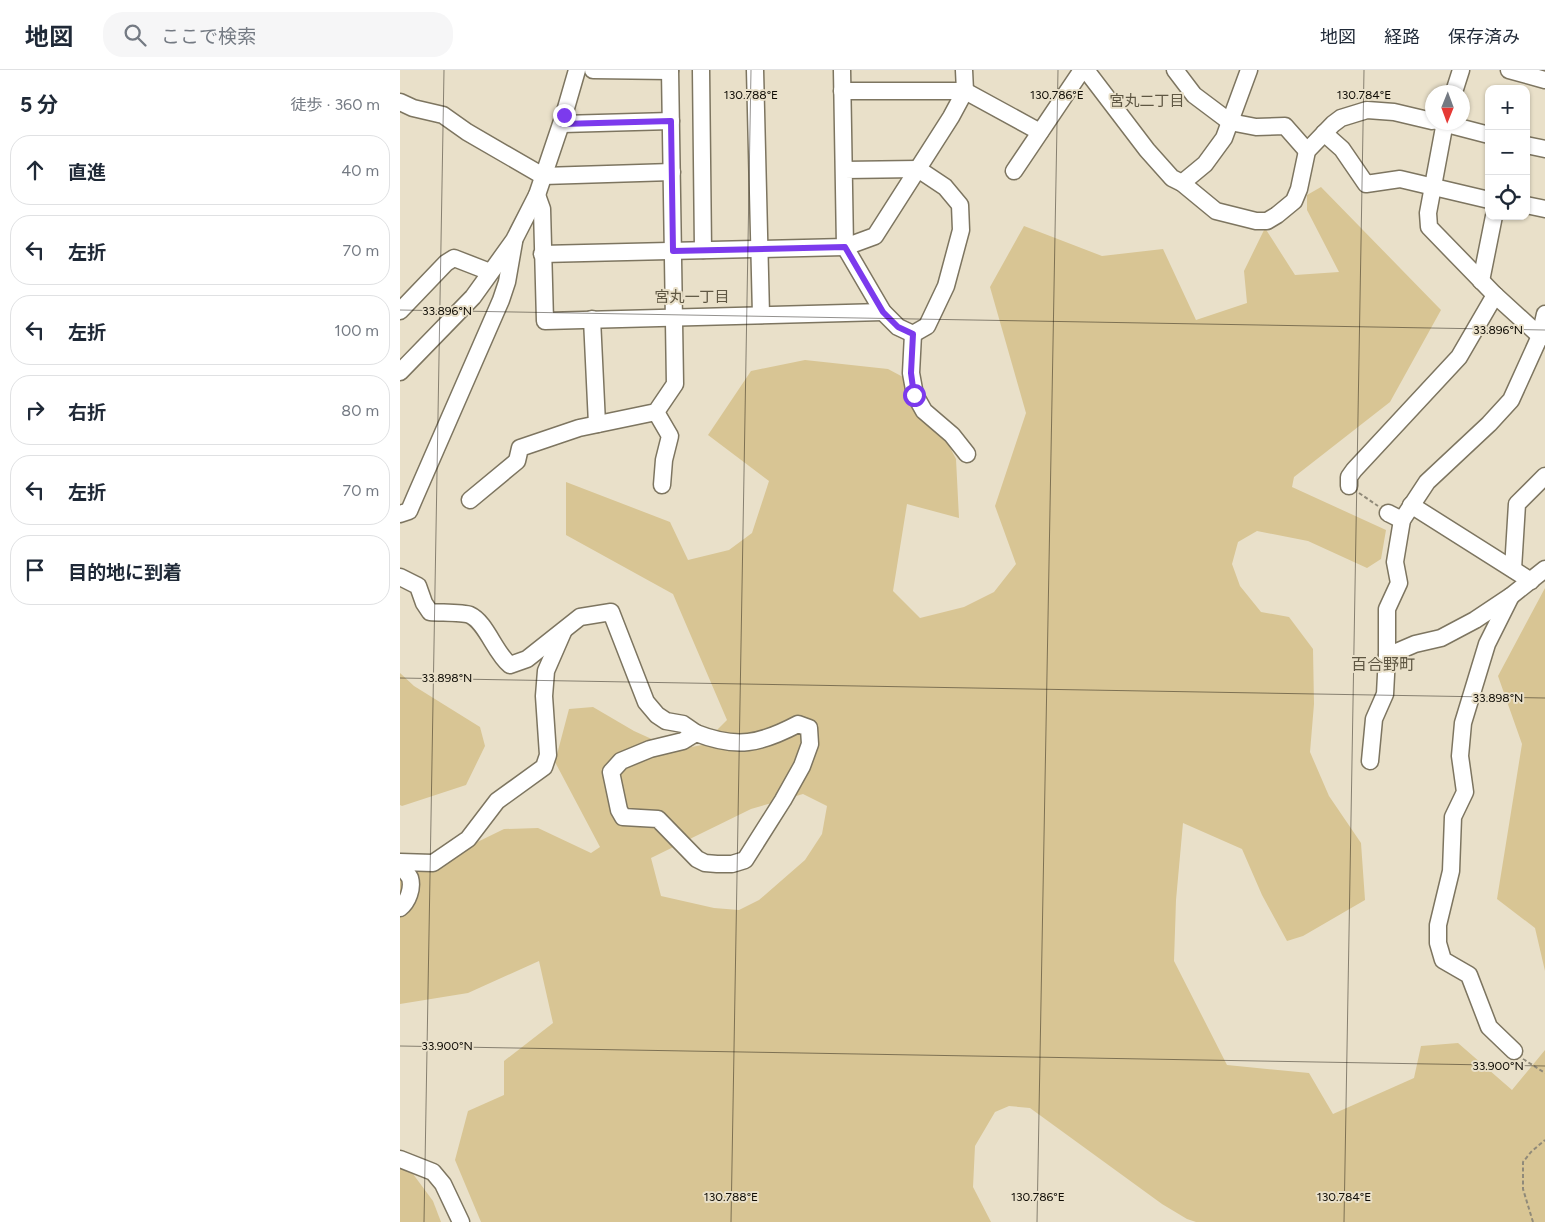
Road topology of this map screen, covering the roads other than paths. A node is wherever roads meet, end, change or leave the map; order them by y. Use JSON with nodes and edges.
{"nodes":[{"id":1,"x":578,"y":70,"type":"edge"},
{"id":2,"x":593,"y":70,"type":"edge"},
{"id":3,"x":670,"y":70,"type":"edge"},
{"id":4,"x":700,"y":70,"type":"edge"},
{"id":5,"x":755,"y":70,"type":"edge"},
{"id":6,"x":842,"y":70,"type":"edge"},
{"id":7,"x":964,"y":70,"type":"edge"},
{"id":8,"x":1082,"y":70,"type":"edge"},
{"id":9,"x":1086,"y":70,"type":"edge"},
{"id":10,"x":1175,"y":70,"type":"edge"},
{"id":11,"x":1249,"y":70,"type":"edge"},
{"id":12,"x":1461,"y":70,"type":"edge"},
{"id":13,"x":1509,"y":70,"type":"edge"},
{"id":14,"x":1545,"y":80,"type":"edge"},
{"id":15,"x":1456,"y":85,"type":"edge"},
{"id":16,"x":965,"y":90,"type":"junction"},
{"id":17,"x":842,"y":91,"type":"junction"},
{"id":18,"x":400,"y":102,"type":"edge"},
{"id":19,"x":1425,"y":119,"type":"edge"},
{"id":20,"x":671,"y":121,"type":"junction"},
{"id":21,"x":1230,"y":122,"type":"junction"},
{"id":22,"x":562,"y":124,"type":"junction"},
{"id":23,"x":1439,"y":130,"type":"edge"},
{"id":24,"x":1470,"y":130,"type":"edge"},
{"id":25,"x":1040,"y":132,"type":"junction"},
{"id":26,"x":1324,"y":133,"type":"junction"},
{"id":27,"x":1485,"y":134,"type":"edge"},
{"id":28,"x":1530,"y":145,"type":"edge"},
{"id":29,"x":1545,"y":149,"type":"edge"},
{"id":30,"x":1307,"y":151,"type":"junction"},
{"id":31,"x":918,"y":169,"type":"junction"},
{"id":32,"x":844,"y":170,"type":"junction"},
{"id":33,"x":1014,"y":171,"type":"dead end"},
{"id":34,"x":672,"y":172,"type":"junction"},
{"id":35,"x":543,"y":176,"type":"junction"},
{"id":36,"x":1182,"y":183,"type":"junction"},
{"id":37,"x":1433,"y":186,"type":"junction"},
{"id":38,"x":537,"y":194,"type":"junction"},
{"id":39,"x":1485,"y":199,"type":"edge"},
{"id":40,"x":1530,"y":206,"type":"edge"},
{"id":41,"x":1545,"y":209,"type":"edge"},
{"id":42,"x":1493,"y":220,"type":"edge"},
{"id":43,"x":514,"y":240,"type":"junction"},
{"id":44,"x":845,"y":247,"type":"junction"},
{"id":45,"x":760,"y":249,"type":"junction"},
{"id":46,"x":703,"y":250,"type":"junction"},
{"id":47,"x":673,"y":251,"type":"junction"},
{"id":48,"x":542,"y":254,"type":"junction"},
{"id":49,"x":490,"y":272,"type":"junction"},
{"id":50,"x":1481,"y":281,"type":"junction"},
{"id":51,"x":1495,"y":296,"type":"junction"},
{"id":52,"x":400,"y":311,"type":"edge"},
{"id":53,"x":883,"y":312,"type":"junction"},
{"id":54,"x":1545,"y":314,"type":"edge"},
{"id":55,"x":761,"y":315,"type":"junction"},
{"id":56,"x":674,"y":316,"type":"junction"},
{"id":57,"x":592,"y":319,"type":"junction"},
{"id":58,"x":913,"y":334,"type":"junction"},
{"id":59,"x":1543,"y":336,"type":"edge"},
{"id":60,"x":400,"y":372,"type":"edge"},
{"id":61,"x":656,"y":412,"type":"junction"},
{"id":62,"x":597,"y":424,"type":"junction"},
{"id":63,"x":967,"y":454,"type":"dead end"},
{"id":64,"x":1545,"y":476,"type":"edge"},
{"id":65,"x":662,"y":485,"type":"dead end"},
{"id":66,"x":1349,"y":486,"type":"road end"},
{"id":67,"x":470,"y":500,"type":"dead end"},
{"id":68,"x":1411,"y":505,"type":"junction"},
{"id":69,"x":400,"y":514,"type":"edge"},
{"id":70,"x":1545,"y":568,"type":"edge"},
{"id":71,"x":1513,"y":569,"type":"junction"},
{"id":72,"x":400,"y":577,"type":"edge"},
{"id":73,"x":1530,"y":580,"type":"junction"},
{"id":74,"x":1511,"y":596,"type":"junction"},
{"id":75,"x":564,"y":630,"type":"junction"},
{"id":76,"x":1387,"y":656,"type":"junction"},
{"id":77,"x":696,"y":733,"type":"junction"},
{"id":78,"x":1370,"y":761,"type":"dead end"},
{"id":79,"x":400,"y":864,"type":"edge"},
{"id":80,"x":400,"y":908,"type":"edge"},
{"id":81,"x":1514,"y":1051,"type":"road end"},
{"id":82,"x":400,"y":1159,"type":"edge"},
{"id":83,"x":461,"y":1222,"type":"edge"}],
"edges":[{"from":1,"to":22,"type":"street"},
{"from":2,"to":3,"type":"street"},
{"from":3,"to":20,"type":"street"},
{"from":4,"to":46,"type":"street"},
{"from":5,"to":45,"type":"street"},
{"from":6,"to":17,"type":"street"},
{"from":7,"to":16,"type":"street"},
{"from":8,"to":25,"type":"street"},
{"from":9,"to":36,"type":"street"},
{"from":10,"to":21,"type":"street"},
{"from":11,"to":21,"type":"street"},
{"from":12,"to":15,"type":"street"},
{"from":13,"to":14,"type":"street"},
{"from":16,"to":17,"type":"street"},
{"from":16,"to":25,"type":"street"},
{"from":16,"to":31,"type":"street"},
{"from":17,"to":32,"type":"street"},
{"from":18,"to":35,"type":"street"},
{"from":19,"to":26,"type":"street"},
{"from":20,"to":22,"type":"street"},
{"from":20,"to":34,"type":"street"},
{"from":21,"to":30,"type":"street"},
{"from":21,"to":36,"type":"street"},
{"from":22,"to":35,"type":"street"},
{"from":23,"to":37,"type":"street"},
{"from":24,"to":27,"type":"street"},
{"from":25,"to":33,"type":"street"},
{"from":26,"to":30,"type":"street"},
{"from":26,"to":37,"type":"street"},
{"from":28,"to":29,"type":"street"},
{"from":30,"to":36,"type":"street"},
{"from":31,"to":32,"type":"street"},
{"from":31,"to":44,"type":"street"},
{"from":31,"to":58,"type":"street"},
{"from":32,"to":44,"type":"street"},
{"from":34,"to":35,"type":"street"},
{"from":34,"to":47,"type":"street"},
{"from":35,"to":38,"type":"street"},
{"from":37,"to":39,"type":"street"},
{"from":37,"to":50,"type":"street"},
{"from":38,"to":43,"type":"street"},
{"from":38,"to":48,"type":"street"},
{"from":40,"to":41,"type":"street"},
{"from":42,"to":50,"type":"street"},
{"from":43,"to":49,"type":"street"},
{"from":43,"to":69,"type":"street"},
{"from":44,"to":45,"type":"street"},
{"from":44,"to":53,"type":"street"},
{"from":45,"to":46,"type":"street"},
{"from":45,"to":55,"type":"street"},
{"from":46,"to":47,"type":"street"},
{"from":47,"to":48,"type":"street"},
{"from":47,"to":56,"type":"street"},
{"from":48,"to":57,"type":"street"},
{"from":49,"to":52,"type":"street"},
{"from":49,"to":60,"type":"street"},
{"from":50,"to":51,"type":"street"},
{"from":51,"to":59,"type":"street"},
{"from":51,"to":66,"type":"street"},
{"from":53,"to":55,"type":"street"},
{"from":53,"to":58,"type":"street"},
{"from":54,"to":59,"type":"street"},
{"from":55,"to":56,"type":"street"},
{"from":56,"to":57,"type":"street"},
{"from":56,"to":61,"type":"street"},
{"from":57,"to":62,"type":"street"},
{"from":58,"to":63,"type":"street"},
{"from":59,"to":68,"type":"street"},
{"from":61,"to":62,"type":"street"},
{"from":61,"to":65,"type":"street"},
{"from":62,"to":67,"type":"street"},
{"from":64,"to":71,"type":"street"},
{"from":68,"to":71,"type":"street"},
{"from":68,"to":76,"type":"street"},
{"from":70,"to":73,"type":"street"},
{"from":71,"to":73,"type":"street"},
{"from":72,"to":75,"type":"street"},
{"from":73,"to":74,"type":"street"},
{"from":74,"to":76,"type":"street"},
{"from":74,"to":81,"type":"street"},
{"from":75,"to":77,"type":"street"},
{"from":75,"to":79,"type":"street"},
{"from":76,"to":78,"type":"street"},
{"from":77,"to":77,"type":"street"},
{"from":79,"to":80,"type":"street"},
{"from":82,"to":83,"type":"street"}]}
